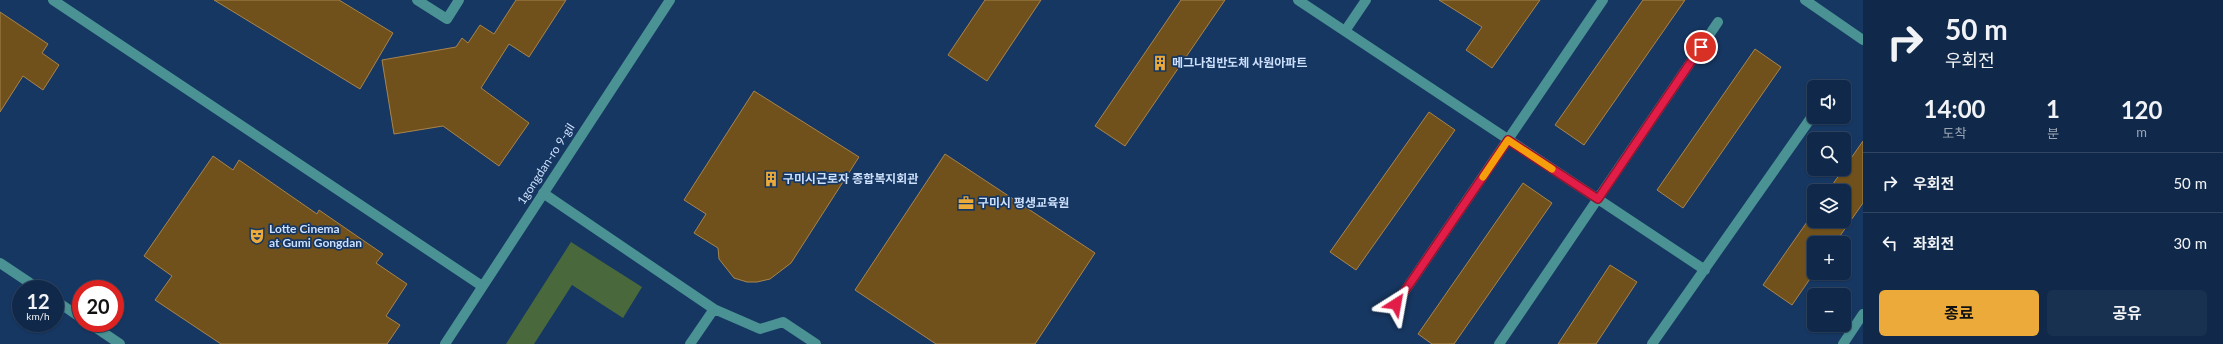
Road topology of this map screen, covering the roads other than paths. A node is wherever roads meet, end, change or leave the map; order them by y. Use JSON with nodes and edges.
{"nodes":[{"id":1,"x":53,"y":0,"type":"edge"},
{"id":2,"x":417,"y":0,"type":"edge"},
{"id":3,"x":459,"y":0,"type":"edge"},
{"id":4,"x":670,"y":0,"type":"edge"},
{"id":5,"x":1298,"y":0,"type":"edge"},
{"id":6,"x":1366,"y":0,"type":"edge"},
{"id":7,"x":1603,"y":0,"type":"edge"},
{"id":8,"x":1805,"y":0,"type":"edge"},
{"id":9,"x":1718,"y":22,"type":"dead end"},
{"id":10,"x":1345,"y":31,"type":"junction"},
{"id":11,"x":1863,"y":40,"type":"edge"},
{"id":12,"x":1807,"y":124,"type":"edge"},
{"id":13,"x":1508,"y":140,"type":"junction"},
{"id":14,"x":543,"y":193,"type":"junction"},
{"id":15,"x":1598,"y":199,"type":"junction"},
{"id":16,"x":0,"y":263,"type":"edge"},
{"id":17,"x":1705,"y":270,"type":"junction"},
{"id":18,"x":26,"y":280,"type":"edge"},
{"id":19,"x":482,"y":286,"type":"junction"},
{"id":20,"x":1396,"y":304,"type":"dead end"},
{"id":21,"x":714,"y":309,"type":"junction"},
{"id":22,"x":1863,"y":314,"type":"edge"},
{"id":23,"x":102,"y":332,"type":"edge"},
{"id":24,"x":120,"y":344,"type":"edge"},
{"id":25,"x":445,"y":344,"type":"edge"},
{"id":26,"x":690,"y":344,"type":"edge"},
{"id":27,"x":816,"y":344,"type":"edge"},
{"id":28,"x":1499,"y":344,"type":"edge"},
{"id":29,"x":1652,"y":344,"type":"edge"},
{"id":30,"x":1843,"y":344,"type":"edge"}],
"edges":[{"from":1,"to":19,"type":"street"},
{"from":2,"to":3,"type":"street"},
{"from":4,"to":14,"type":"street","name":"1gongdan-ro 9-gil"},
{"from":5,"to":10,"type":"street"},
{"from":6,"to":10,"type":"street"},
{"from":7,"to":13,"type":"street"},
{"from":8,"to":11,"type":"street"},
{"from":9,"to":15,"type":"street"},
{"from":10,"to":13,"type":"street"},
{"from":12,"to":17,"type":"street"},
{"from":13,"to":15,"type":"street"},
{"from":13,"to":20,"type":"street"},
{"from":14,"to":19,"type":"street","name":"1gongdan-ro 9-gil"},
{"from":14,"to":21,"type":"street"},
{"from":15,"to":17,"type":"street"},
{"from":15,"to":28,"type":"street"},
{"from":16,"to":18,"type":"street"},
{"from":17,"to":29,"type":"street"},
{"from":19,"to":25,"type":"street","name":"1gongdan-ro 9-gil"},
{"from":21,"to":26,"type":"street"},
{"from":21,"to":27,"type":"street"},
{"from":22,"to":30,"type":"street"},
{"from":23,"to":24,"type":"street"}]}
